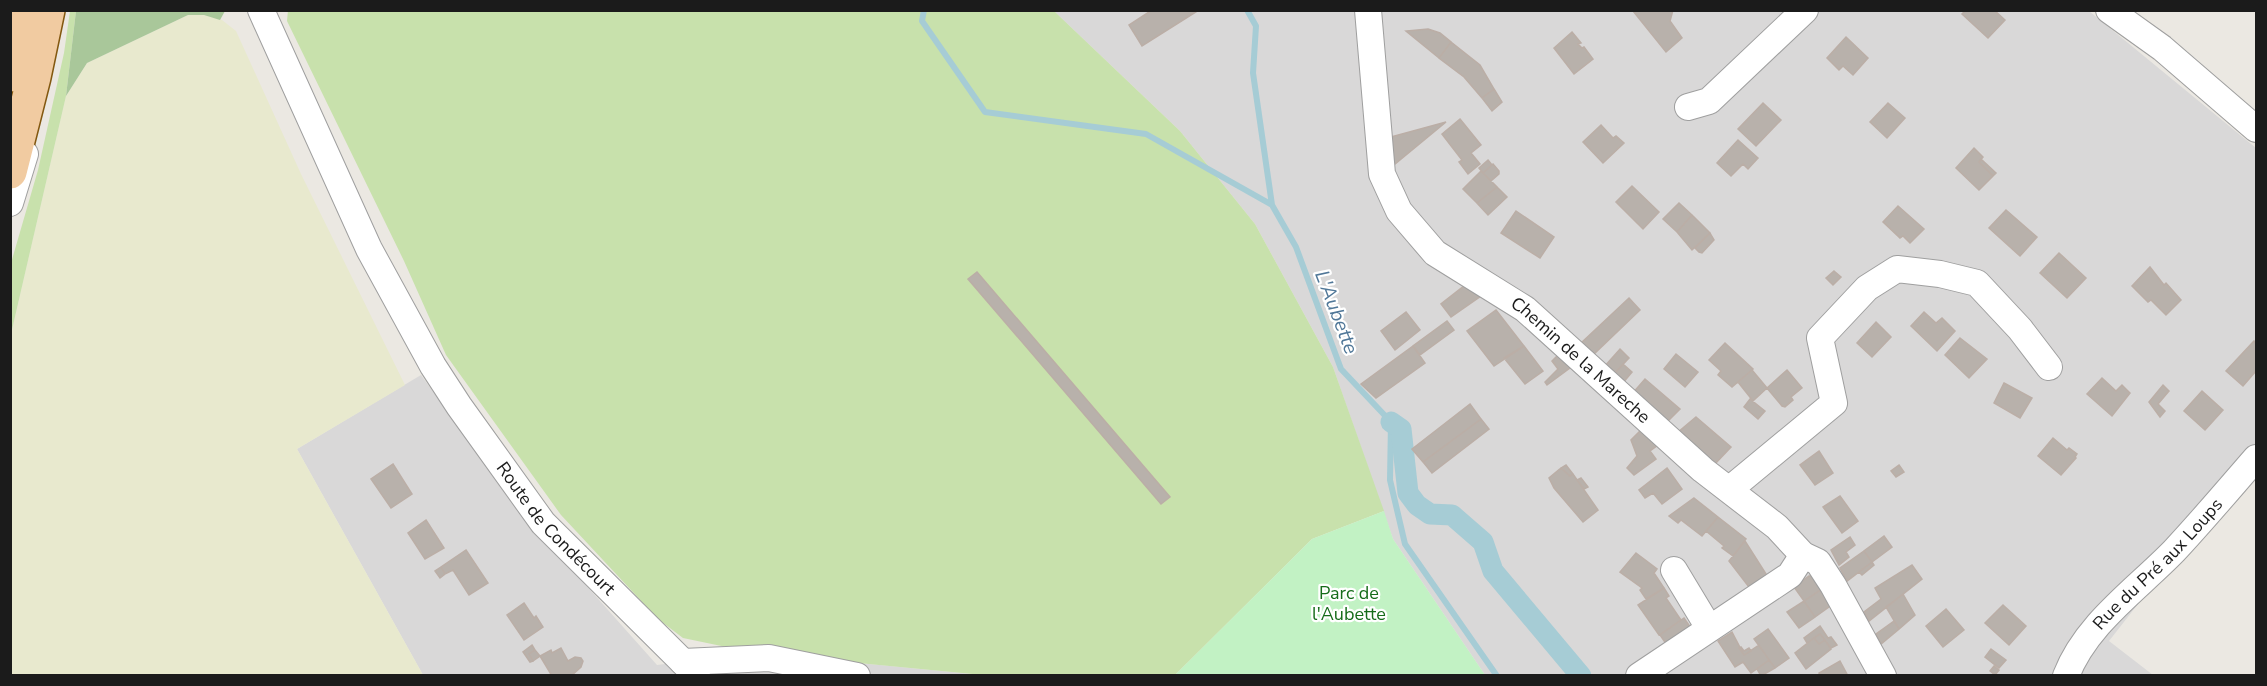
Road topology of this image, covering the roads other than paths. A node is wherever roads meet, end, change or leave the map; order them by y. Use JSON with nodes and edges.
{"nodes":[{"id":1,"x":15,"y":10,"type":"edge"},
{"id":2,"x":48,"y":10,"type":"edge"},
{"id":3,"x":57,"y":10,"type":"edge"},
{"id":4,"x":261,"y":10,"type":"edge"},
{"id":5,"x":1368,"y":10,"type":"edge"},
{"id":6,"x":1805,"y":10,"type":"edge"},
{"id":7,"x":2109,"y":10,"type":"edge"},
{"id":8,"x":10,"y":75,"type":"edge"},
{"id":9,"x":1688,"y":107,"type":"dead end"},
{"id":10,"x":2256,"y":129,"type":"edge"},
{"id":11,"x":10,"y":172,"type":"edge"},
{"id":12,"x":10,"y":203,"type":"edge"},
{"id":13,"x":2049,"y":366,"type":"dead end"},
{"id":14,"x":2256,"y":458,"type":"edge"},
{"id":15,"x":1730,"y":489,"type":"junction"},
{"id":16,"x":1803,"y":555,"type":"junction"},
{"id":17,"x":1674,"y":570,"type":"dead end"},
{"id":18,"x":1709,"y":628,"type":"junction"},
{"id":19,"x":690,"y":669,"type":"edge"},
{"id":20,"x":857,"y":675,"type":"edge"},
{"id":21,"x":1639,"y":675,"type":"edge"},
{"id":22,"x":1883,"y":675,"type":"edge"},
{"id":23,"x":2066,"y":675,"type":"edge"}],
"edges":[{"from":1,"to":8,"type":"main road"},
{"from":2,"to":11,"type":"main road"},
{"from":3,"to":12,"type":"street"},
{"from":4,"to":19,"type":"street","name":"Route de Condécourt"},
{"from":5,"to":15,"type":"street","name":"Chemin de la Mareche"},
{"from":6,"to":9,"type":"street"},
{"from":7,"to":10,"type":"street"},
{"from":13,"to":15,"type":"street"},
{"from":14,"to":23,"type":"street","name":"Rue du Pré aux Loups"},
{"from":15,"to":16,"type":"street","name":"Chemin de la Mareche"},
{"from":16,"to":18,"type":"street"},
{"from":16,"to":22,"type":"street","name":"Chemin de la Mareche"},
{"from":17,"to":18,"type":"street"},
{"from":18,"to":21,"type":"street"},
{"from":19,"to":20,"type":"street"}]}
